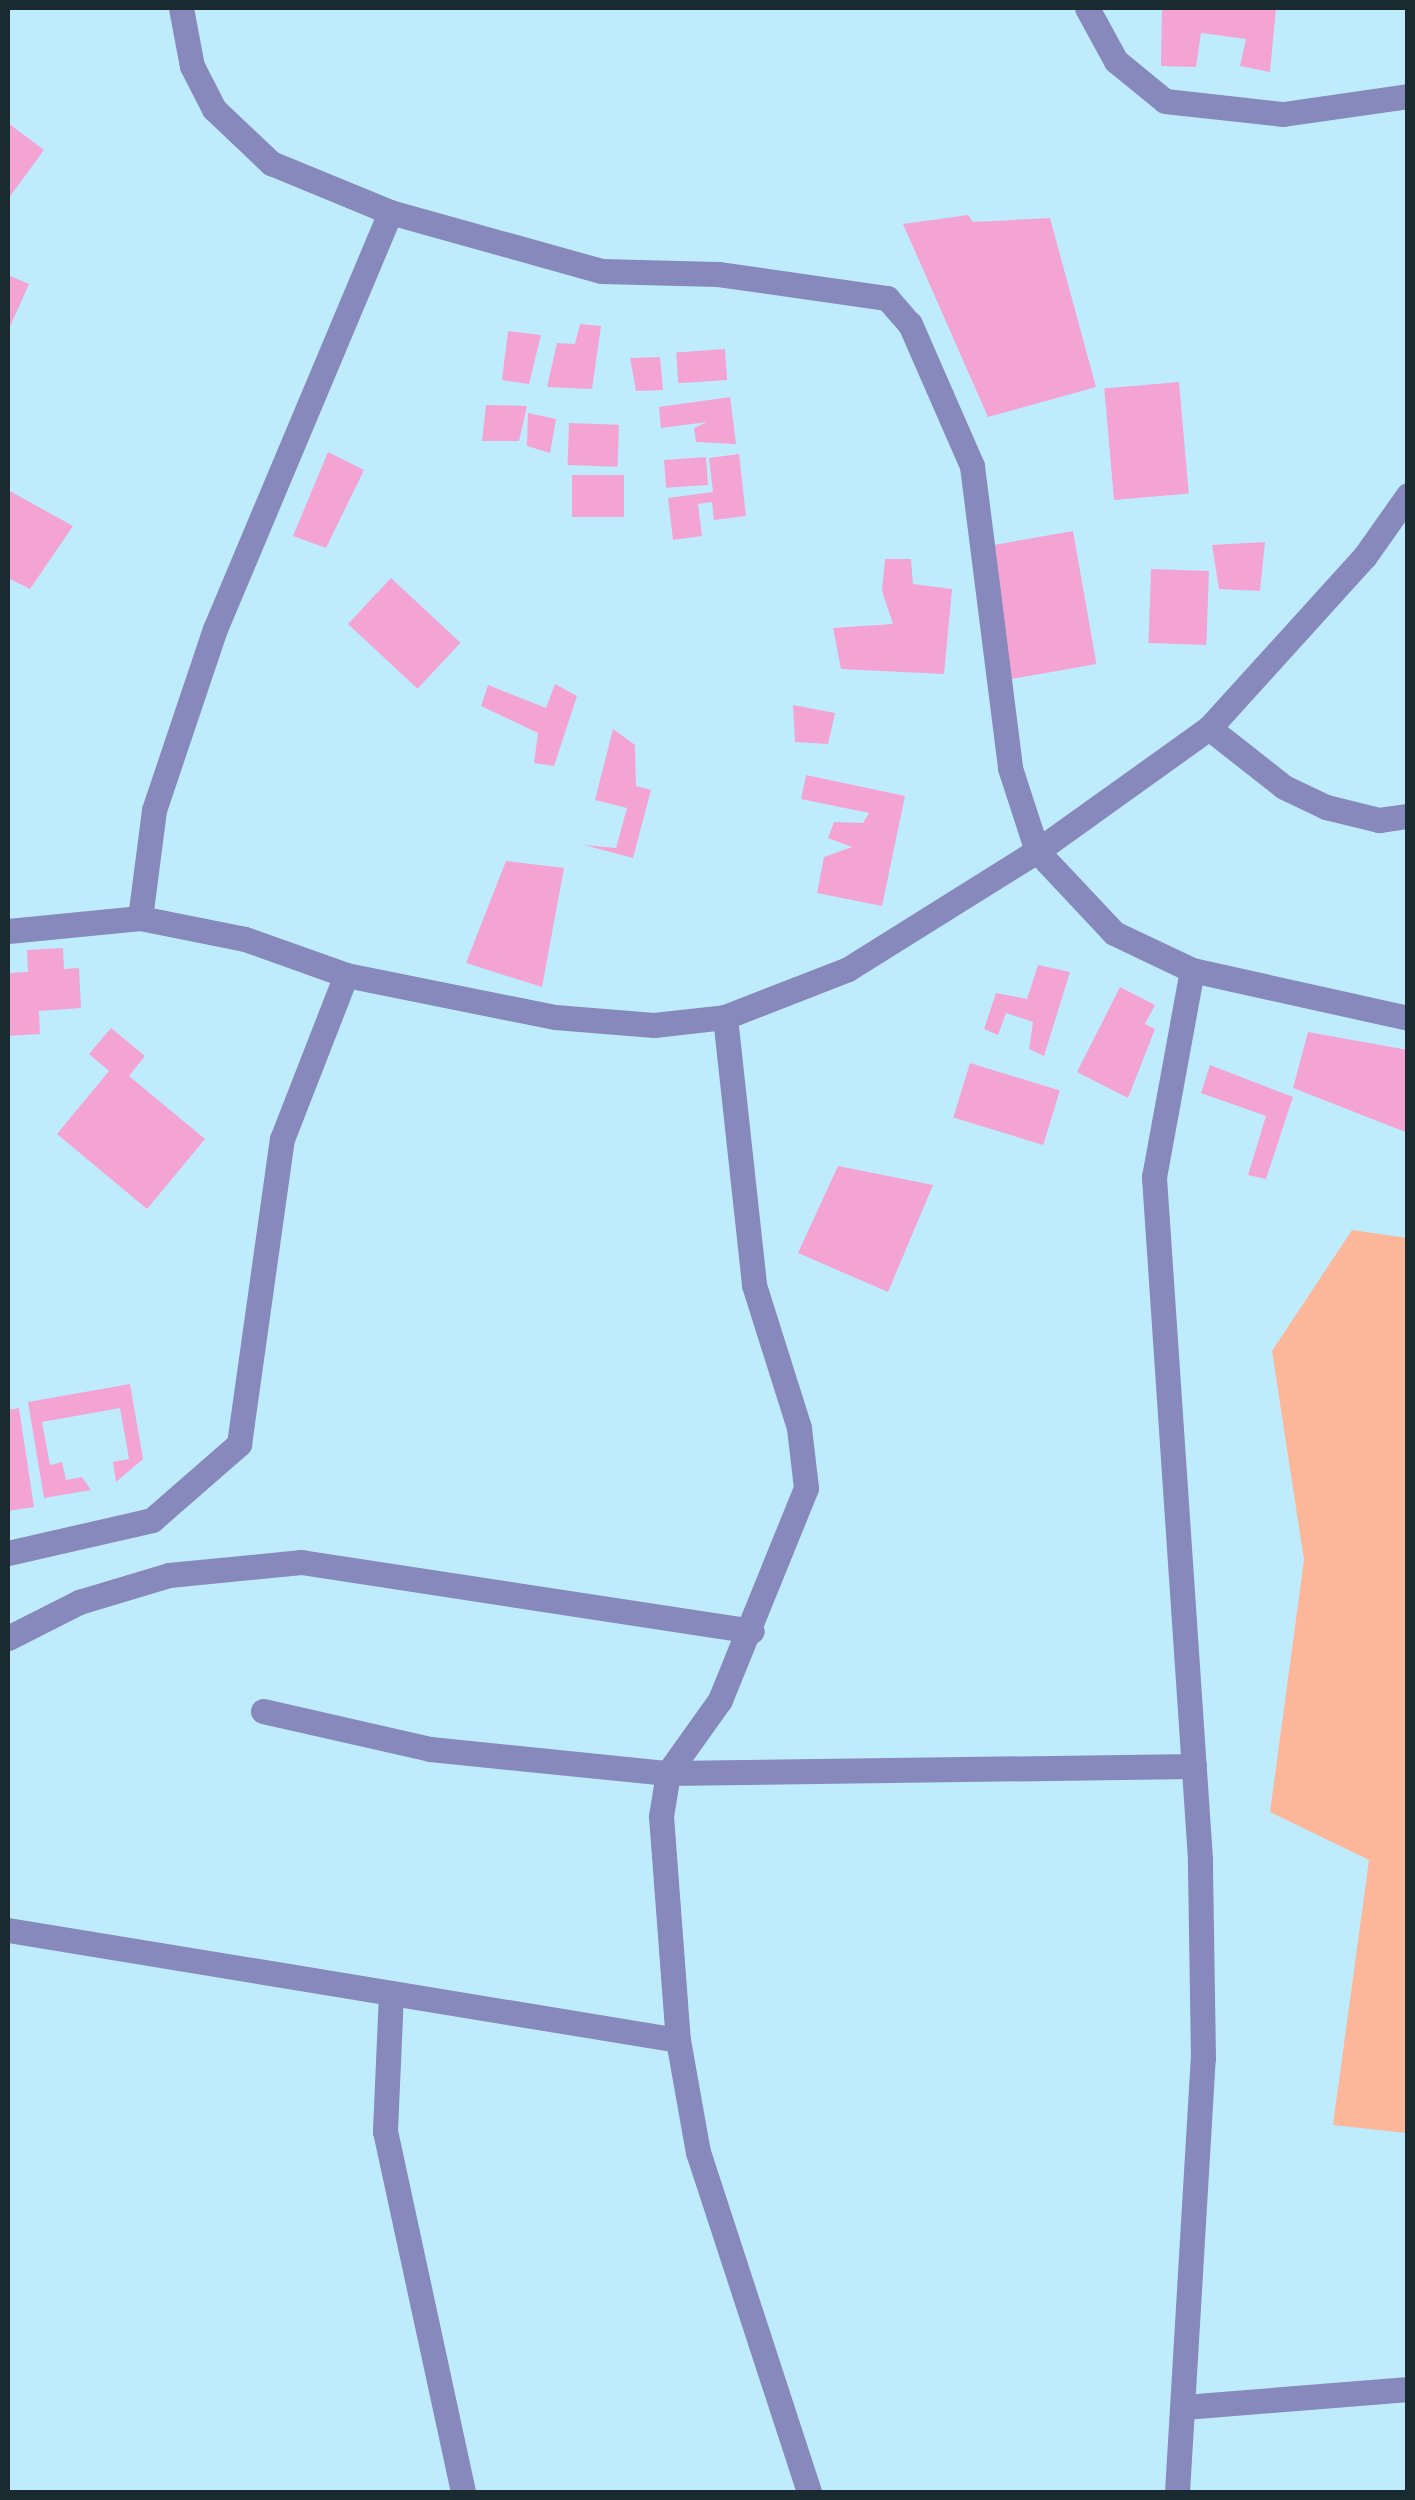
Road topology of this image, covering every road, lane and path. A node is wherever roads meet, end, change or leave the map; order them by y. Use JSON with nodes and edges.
{"nodes":[{"id":1,"x":180,"y":8,"type":"edge"},
{"id":2,"x":1087,"y":8,"type":"edge"},
{"id":3,"x":1408,"y":96,"type":"edge"},
{"id":4,"x":390,"y":212,"type":"junction"},
{"id":5,"x":1408,"y":495,"type":"edge"},
{"id":6,"x":1209,"y":728,"type":"junction"},
{"id":7,"x":1408,"y":816,"type":"edge"},
{"id":8,"x":1037,"y":851,"type":"junction"},
{"id":9,"x":140,"y":918,"type":"junction"},
{"id":10,"x":8,"y":931,"type":"edge"},
{"id":11,"x":1192,"y":970,"type":"junction"},
{"id":12,"x":346,"y":975,"type":"junction"},
{"id":13,"x":724,"y":1017,"type":"junction"},
{"id":14,"x":1408,"y":1018,"type":"edge"},
{"id":15,"x":8,"y":1553,"type":"edge"},
{"id":16,"x":752,"y":1631,"type":"junction"},
{"id":17,"x":8,"y":1638,"type":"edge"},
{"id":18,"x":263,"y":1711,"type":"dead end"},
{"id":19,"x":1194,"y":1766,"type":"junction"},
{"id":20,"x":668,"y":1774,"type":"junction"},
{"id":21,"x":8,"y":1930,"type":"edge"},
{"id":22,"x":391,"y":1994,"type":"junction"},
{"id":23,"x":678,"y":2040,"type":"junction"},
{"id":24,"x":1408,"y":2389,"type":"edge"},
{"id":25,"x":1184,"y":2407,"type":"junction"},
{"id":26,"x":464,"y":2492,"type":"edge"},
{"id":27,"x":809,"y":2492,"type":"edge"},
{"id":28,"x":1177,"y":2492,"type":"edge"}],
"edges":[{"from":1,"to":4,"type":"street"},
{"from":2,"to":3,"type":"street"},
{"from":4,"to":8,"type":"street"},
{"from":4,"to":9,"type":"street"},
{"from":5,"to":6,"type":"street"},
{"from":6,"to":7,"type":"street"},
{"from":6,"to":8,"type":"street"},
{"from":8,"to":11,"type":"street"},
{"from":8,"to":13,"type":"street"},
{"from":9,"to":10,"type":"street"},
{"from":9,"to":12,"type":"street"},
{"from":11,"to":14,"type":"street"},
{"from":11,"to":19,"type":"street"},
{"from":12,"to":13,"type":"street"},
{"from":12,"to":15,"type":"street"},
{"from":13,"to":16,"type":"street"},
{"from":16,"to":17,"type":"street"},
{"from":16,"to":20,"type":"street"},
{"from":18,"to":20,"type":"street"},
{"from":19,"to":20,"type":"street"},
{"from":19,"to":25,"type":"street"},
{"from":20,"to":23,"type":"street"},
{"from":21,"to":22,"type":"street"},
{"from":22,"to":23,"type":"street"},
{"from":22,"to":26,"type":"street"},
{"from":23,"to":27,"type":"street"},
{"from":24,"to":25,"type":"street"},
{"from":25,"to":28,"type":"street"}]}
